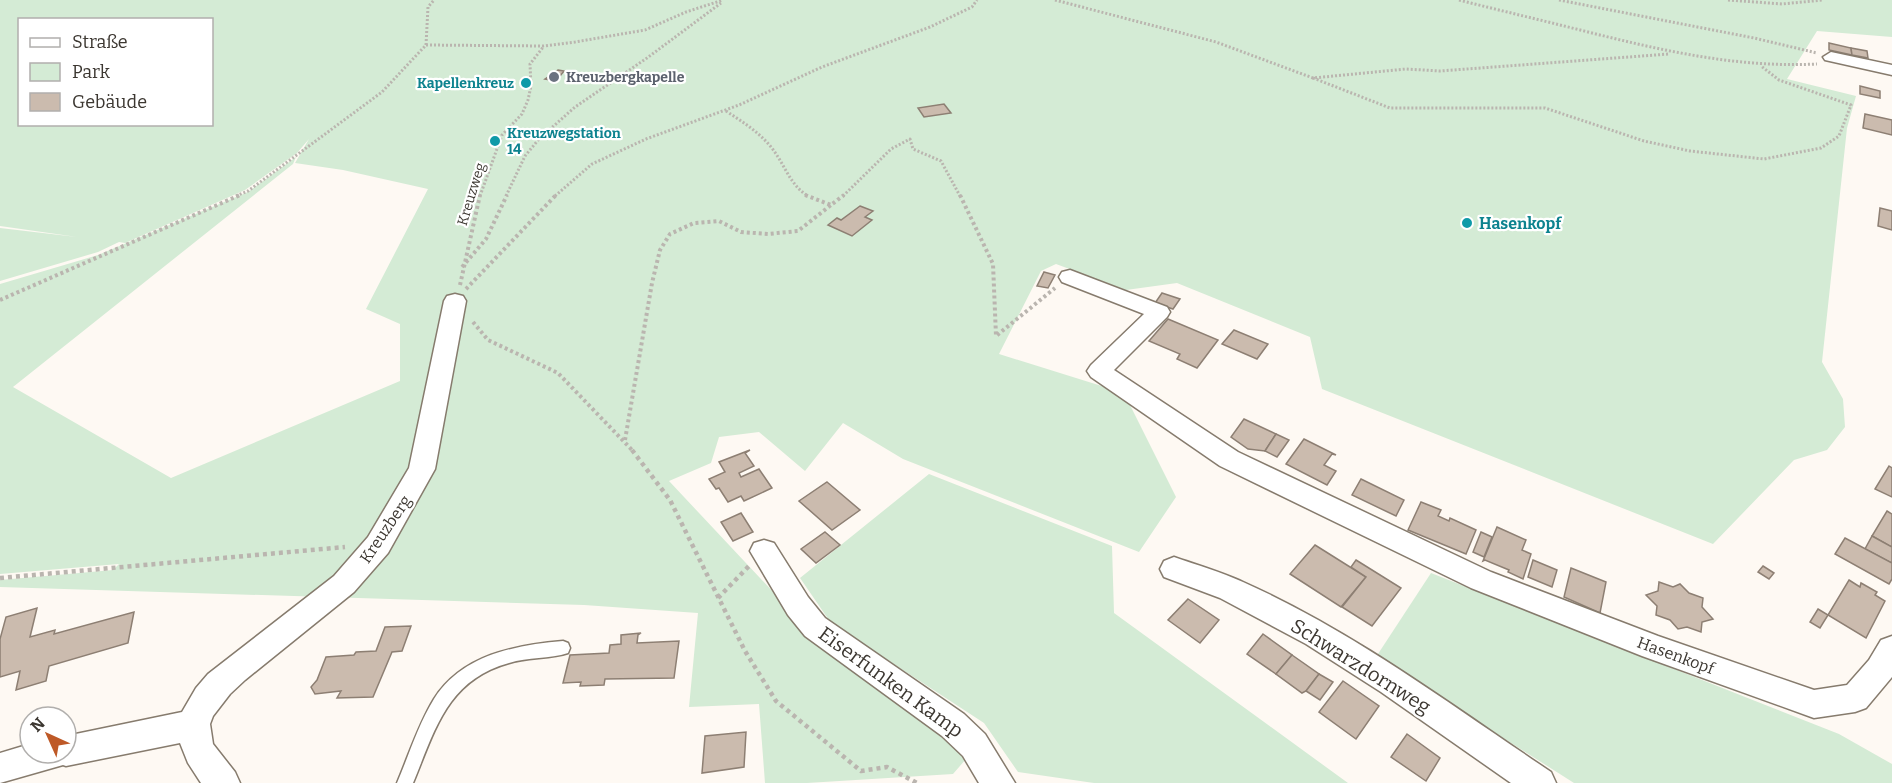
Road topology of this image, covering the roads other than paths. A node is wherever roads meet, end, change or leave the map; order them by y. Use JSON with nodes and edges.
{"nodes":[{"id":1,"x":1831,"y":57,"type":"road end"},
{"id":2,"x":1892,"y":70,"type":"edge"},
{"id":3,"x":1070,"y":277,"type":"road end"},
{"id":4,"x":455,"y":301,"type":"road end"},
{"id":5,"x":764,"y":551,"type":"road end"},
{"id":6,"x":1174,"y":568,"type":"dead end"},
{"id":7,"x":563,"y":648,"type":"dead end"},
{"id":8,"x":1892,"y":650,"type":"edge"},
{"id":9,"x":193,"y":725,"type":"junction"},
{"id":10,"x":78,"y":749,"type":"edge"},
{"id":11,"x":18,"y":764,"type":"edge"},
{"id":12,"x":0,"y":769,"type":"edge"},
{"id":13,"x":223,"y":783,"type":"edge"},
{"id":14,"x":405,"y":783,"type":"edge"},
{"id":15,"x":998,"y":783,"type":"edge"},
{"id":16,"x":1539,"y":783,"type":"edge"}],
"edges":[{"from":1,"to":2,"type":"street"},
{"from":3,"to":8,"type":"street","name":"Hasenkopf"},
{"from":4,"to":9,"type":"street","name":"Kreuzberg"},
{"from":5,"to":15,"type":"street","name":"Eiserfunken Kamp"},
{"from":6,"to":16,"type":"street","name":"Schwarzdornweg"},
{"from":7,"to":14,"type":"lane"},
{"from":9,"to":10,"type":"street"},
{"from":9,"to":13,"type":"street"},
{"from":11,"to":12,"type":"street"}]}
